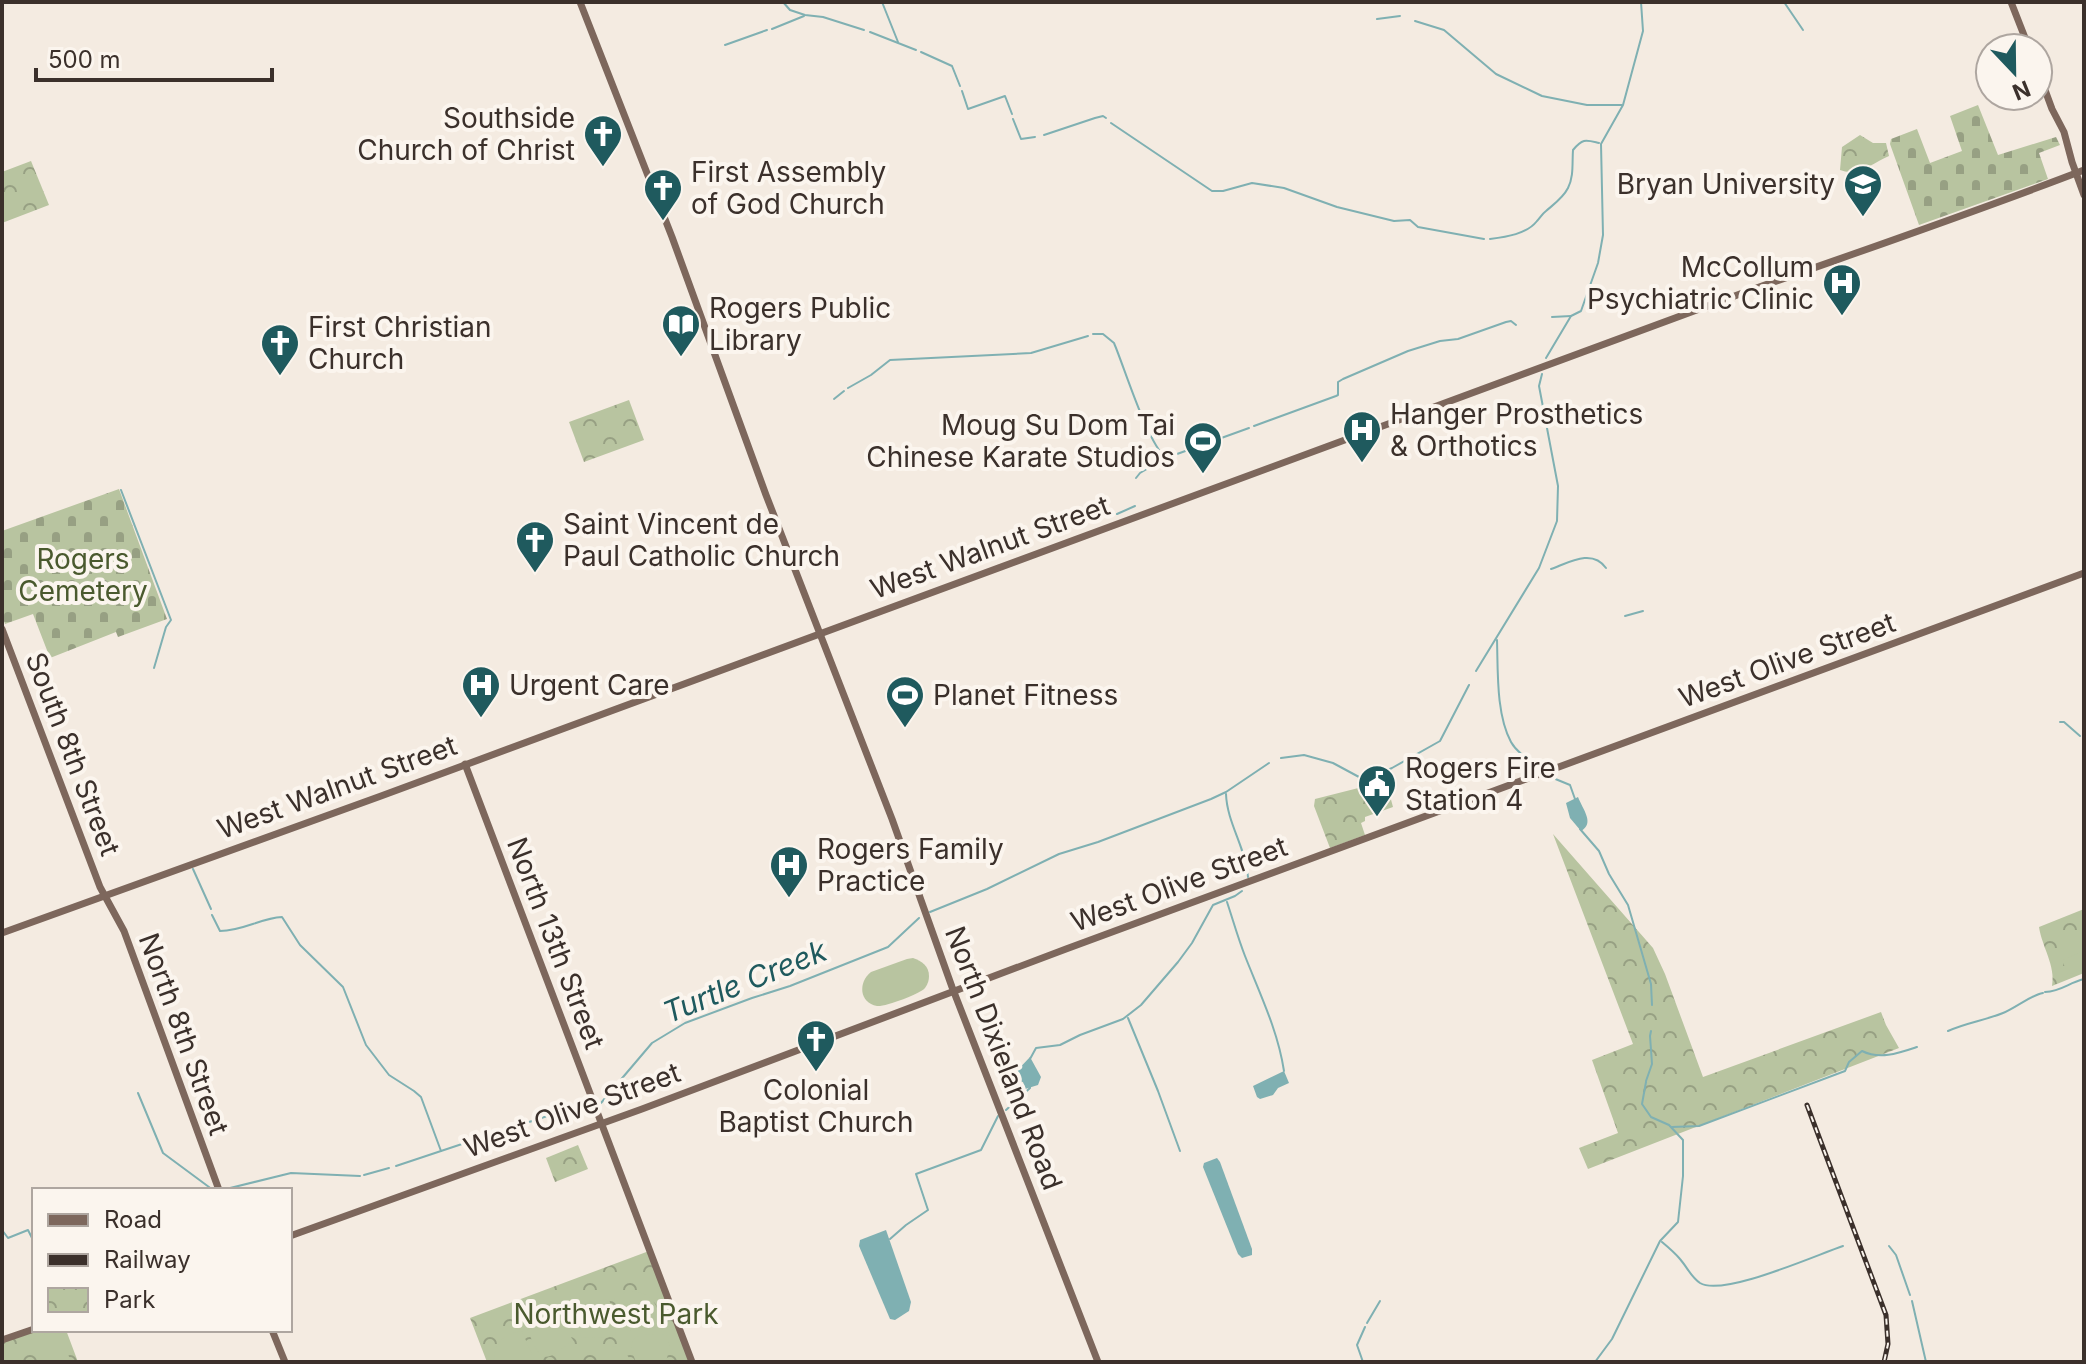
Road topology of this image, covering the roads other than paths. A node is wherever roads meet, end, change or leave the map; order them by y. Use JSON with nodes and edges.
{"nodes":[{"id":1,"x":580,"y":2,"type":"edge"},
{"id":2,"x":2011,"y":2,"type":"edge"},
{"id":3,"x":2023,"y":32,"type":"edge"},
{"id":4,"x":2054,"y":112,"type":"edge"},
{"id":5,"x":2080,"y":172,"type":"edge"},
{"id":6,"x":2084,"y":195,"type":"edge"},
{"id":7,"x":2084,"y":573,"type":"edge"},
{"id":8,"x":2,"y":629,"type":"edge"},
{"id":9,"x":820,"y":634,"type":"junction"},
{"id":10,"x":465,"y":764,"type":"junction"},
{"id":11,"x":147,"y":880,"type":"junction"},
{"id":12,"x":99,"y":882,"type":"junction"},
{"id":13,"x":117,"y":890,"type":"junction"},
{"id":14,"x":104,"y":895,"type":"junction"},
{"id":15,"x":113,"y":910,"type":"junction"},
{"id":16,"x":2,"y":933,"type":"edge"},
{"id":17,"x":954,"y":991,"type":"junction"},
{"id":18,"x":600,"y":1124,"type":"junction"},
{"id":19,"x":218,"y":1188,"type":"edge"},
{"id":20,"x":292,"y":1235,"type":"edge"},
{"id":21,"x":32,"y":1330,"type":"edge"},
{"id":22,"x":273,"y":1332,"type":"edge"},
{"id":23,"x":2,"y":1340,"type":"edge"},
{"id":24,"x":285,"y":1362,"type":"edge"},
{"id":25,"x":692,"y":1362,"type":"edge"},
{"id":26,"x":1098,"y":1362,"type":"edge"}],
"edges":[{"from":1,"to":9,"type":"main road","name":"North Dixieland Road"},
{"from":2,"to":3,"type":"main road"},
{"from":4,"to":5,"type":"main road"},
{"from":5,"to":6,"type":"main road"},
{"from":5,"to":9,"type":"main road","name":"West Walnut Street"},
{"from":7,"to":17,"type":"main road","name":"West Olive Street"},
{"from":8,"to":12,"type":"main road","name":"South 8th Street"},
{"from":9,"to":10,"type":"main road","name":"West Walnut Street"},
{"from":9,"to":17,"type":"main road","name":"North Dixieland Road"},
{"from":10,"to":11,"type":"main road","name":"West Walnut Street"},
{"from":10,"to":18,"type":"main road","name":"North 13th Street"},
{"from":11,"to":12,"type":"main road"},
{"from":11,"to":13,"type":"main road","name":"West Walnut Street"},
{"from":12,"to":14,"type":"main road","name":"South 8th Street"},
{"from":13,"to":14,"type":"main road","name":"West Walnut Street"},
{"from":13,"to":15,"type":"main road"},
{"from":14,"to":15,"type":"main road","name":"North 8th Street"},
{"from":14,"to":16,"type":"main road","name":"West Walnut Street"},
{"from":15,"to":19,"type":"main road","name":"North 8th Street"},
{"from":17,"to":18,"type":"main road","name":"West Olive Street"},
{"from":17,"to":26,"type":"main road","name":"North Dixieland Road"},
{"from":18,"to":20,"type":"main road","name":"West Olive Street"},
{"from":18,"to":25,"type":"main road","name":"North 13th Street"},
{"from":21,"to":23,"type":"main road"},
{"from":22,"to":24,"type":"main road"}]}
